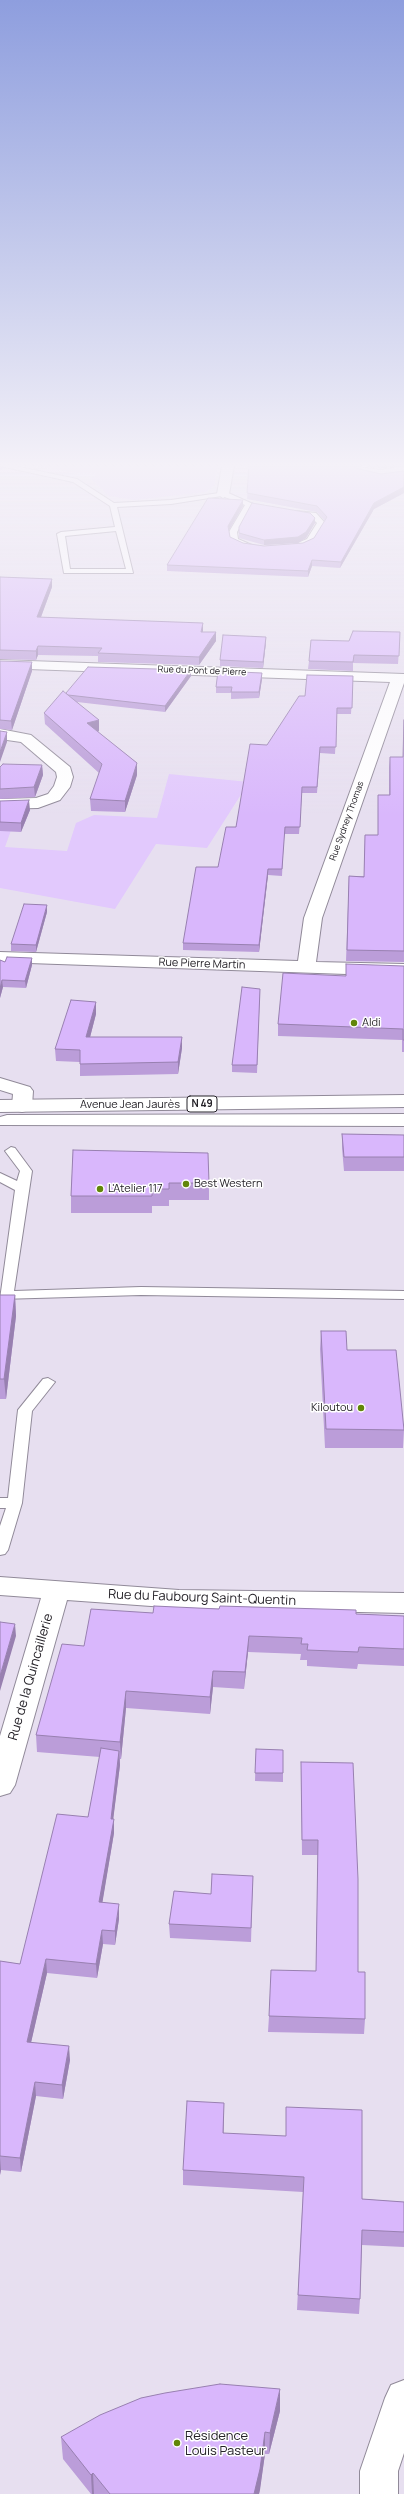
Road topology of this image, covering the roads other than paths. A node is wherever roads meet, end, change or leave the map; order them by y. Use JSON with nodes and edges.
{"nodes":[{"id":1,"x":0,"y":664,"type":"edge"},
{"id":2,"x":401,"y":678,"type":"edge"},
{"id":3,"x":0,"y":734,"type":"edge"},
{"id":4,"x":0,"y":804,"type":"edge"},
{"id":5,"x":0,"y":957,"type":"edge"},
{"id":6,"x":306,"y":968,"type":"junction"},
{"id":7,"x":404,"y":970,"type":"edge"},
{"id":8,"x":0,"y":1084,"type":"edge"},
{"id":9,"x":404,"y":1101,"type":"edge"},
{"id":10,"x":0,"y":1106,"type":"edge"},
{"id":11,"x":22,"y":1106,"type":"junction"},
{"id":12,"x":404,"y":1120,"type":"edge"},
{"id":13,"x":0,"y":1121,"type":"edge"},
{"id":14,"x":11,"y":1151,"type":"dead end"},
{"id":15,"x":0,"y":1177,"type":"edge"},
{"id":16,"x":22,"y":1188,"type":"junction"},
{"id":17,"x":3,"y":1294,"type":"edge"},
{"id":18,"x":404,"y":1295,"type":"edge"},
{"id":19,"x":48,"y":1382,"type":"dead end"},
{"id":20,"x":0,"y":1503,"type":"edge"},
{"id":21,"x":15,"y":1503,"type":"junction"},
{"id":22,"x":0,"y":1550,"type":"edge"},
{"id":23,"x":0,"y":1586,"type":"edge"},
{"id":24,"x":56,"y":1592,"type":"junction"},
{"id":25,"x":404,"y":1603,"type":"edge"},
{"id":26,"x":0,"y":1785,"type":"edge"},
{"id":27,"x":404,"y":2398,"type":"edge"},
{"id":28,"x":379,"y":2494,"type":"edge"}],
"edges":[{"from":1,"to":2,"type":"street","name":"Rue du Pont de Pierre"},
{"from":2,"to":6,"type":"street","name":"Rue Sydney Thomas"},
{"from":3,"to":4,"type":"street"},
{"from":5,"to":6,"type":"street","name":"Rue Pierre Martin"},
{"from":6,"to":7,"type":"street","name":"Rue Pierre Martin"},
{"from":8,"to":11,"type":"street"},
{"from":9,"to":11,"type":"street","name":"Avenue Jean Jaurès","number":"N 49"},
{"from":10,"to":11,"type":"street","name":"Avenue Jean Jaurès","number":"N 49"},
{"from":12,"to":13,"type":"street","name":"Avenue Jean Jaurès","number":"N 49"},
{"from":14,"to":16,"type":"lane"},
{"from":15,"to":16,"type":"lane"},
{"from":16,"to":17,"type":"lane"},
{"from":17,"to":18,"type":"lane"},
{"from":19,"to":21,"type":"lane"},
{"from":20,"to":21,"type":"lane"},
{"from":21,"to":22,"type":"lane"},
{"from":23,"to":24,"type":"street","name":"Rue du Faubourg Saint-Quentin"},
{"from":24,"to":25,"type":"street","name":"Rue du Faubourg Saint-Quentin"},
{"from":24,"to":26,"type":"street","name":"Rue de la Quincaillerie"},
{"from":27,"to":28,"type":"street"}]}
